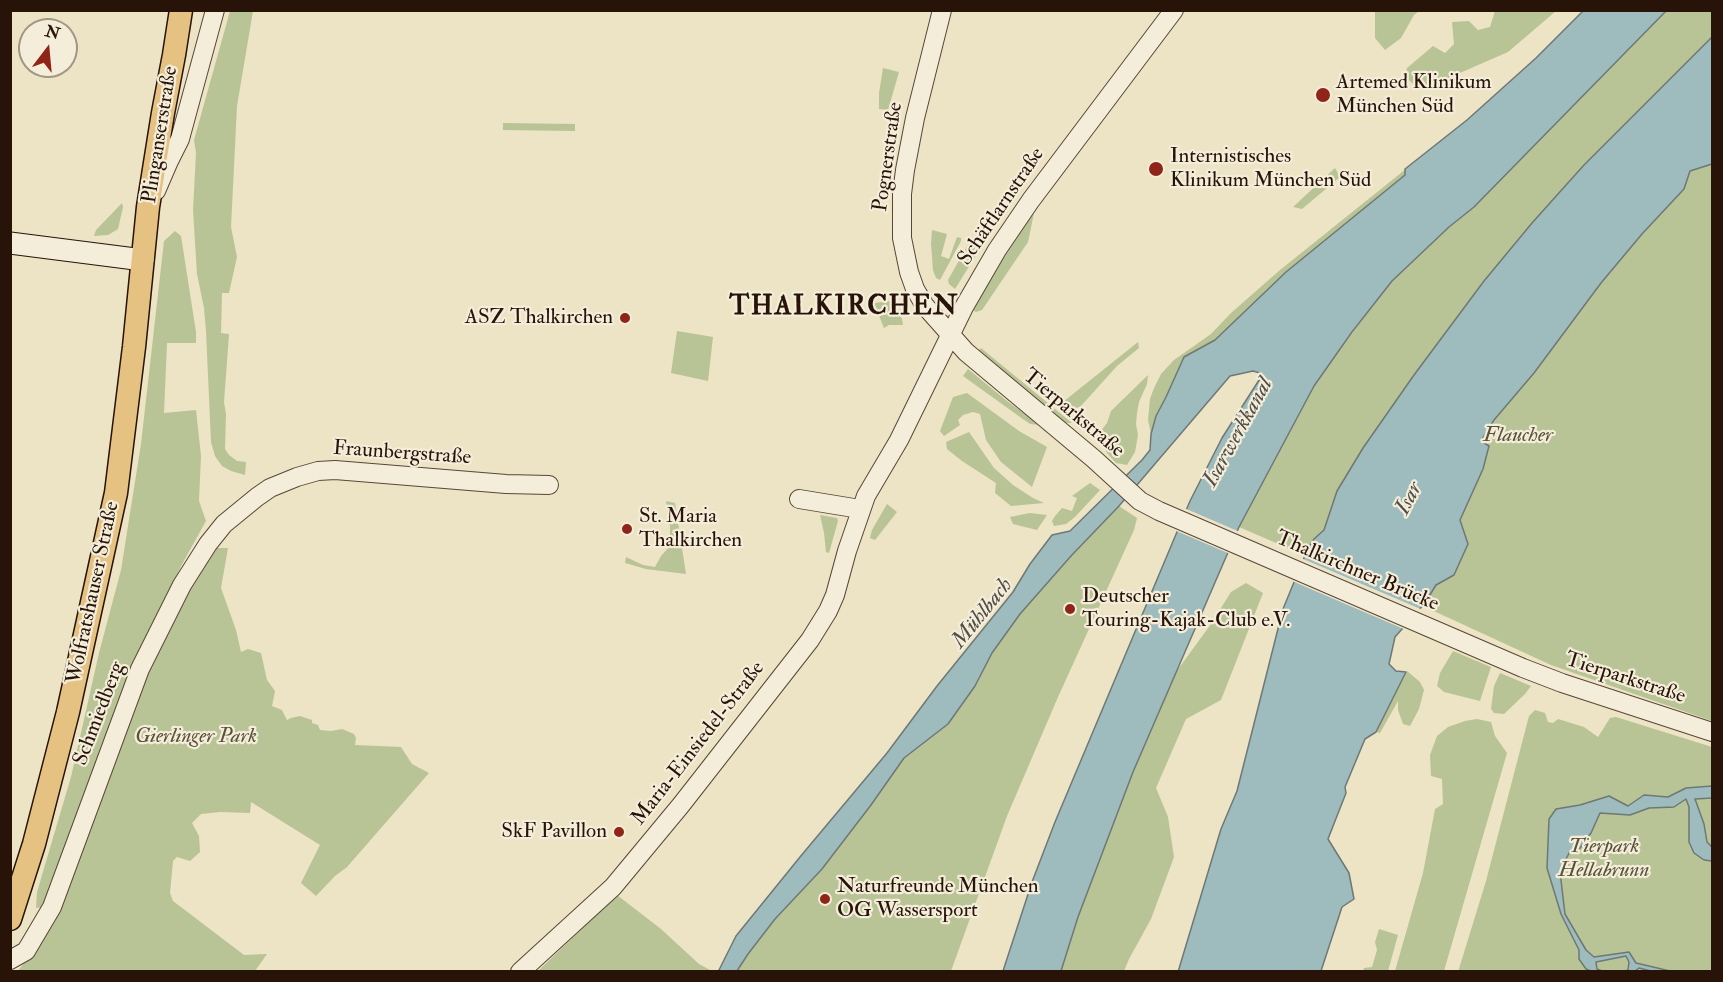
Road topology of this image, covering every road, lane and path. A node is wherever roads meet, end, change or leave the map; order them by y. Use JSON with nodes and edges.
{"nodes":[{"id":1,"x":181,"y":10,"type":"edge"},
{"id":2,"x":215,"y":10,"type":"edge"},
{"id":3,"x":942,"y":10,"type":"edge"},
{"id":4,"x":1174,"y":10,"type":"edge"},
{"id":5,"x":148,"y":212,"type":"junction"},
{"id":6,"x":10,"y":243,"type":"edge"},
{"id":7,"x":143,"y":260,"type":"junction"},
{"id":8,"x":951,"y":335,"type":"junction"},
{"id":9,"x":549,"y":485,"type":"dead end"},
{"id":10,"x":257,"y":497,"type":"joint"},
{"id":11,"x":799,"y":499,"type":"dead end"},
{"id":12,"x":860,"y":509,"type":"junction"},
{"id":13,"x":1174,"y":517,"type":"joint"},
{"id":14,"x":1523,"y":668,"type":"joint"},
{"id":15,"x":1713,"y":732,"type":"edge"},
{"id":16,"x":10,"y":919,"type":"edge"},
{"id":17,"x":10,"y":960,"type":"edge"},
{"id":18,"x":520,"y":972,"type":"edge"}],
"edges":[{"from":1,"to":5,"type":"main road","name":"Plinganserstraße"},
{"from":2,"to":5,"type":"street"},
{"from":3,"to":8,"type":"street","name":"Pognerstraße"},
{"from":4,"to":8,"type":"street","name":"Schäftlarnstraße"},
{"from":5,"to":7,"type":"main road","name":"Plinganserstraße"},
{"from":6,"to":7,"type":"main road"},
{"from":7,"to":16,"type":"main road","name":"Wolfratshauser Straße"},
{"from":8,"to":12,"type":"street","name":"Schäftlarnstraße"},
{"from":8,"to":13,"type":"street","name":"Tierparkstraße"},
{"from":9,"to":10,"type":"street","name":"Fraunbergstraße"},
{"from":10,"to":17,"type":"street","name":"Schmiedberg"},
{"from":11,"to":12,"type":"street"},
{"from":12,"to":18,"type":"street","name":"Maria-Einsiedel-Straße"},
{"from":13,"to":14,"type":"street","name":"Thalkirchner Brücke"},
{"from":14,"to":15,"type":"street","name":"Tierparkstraße"}]}
